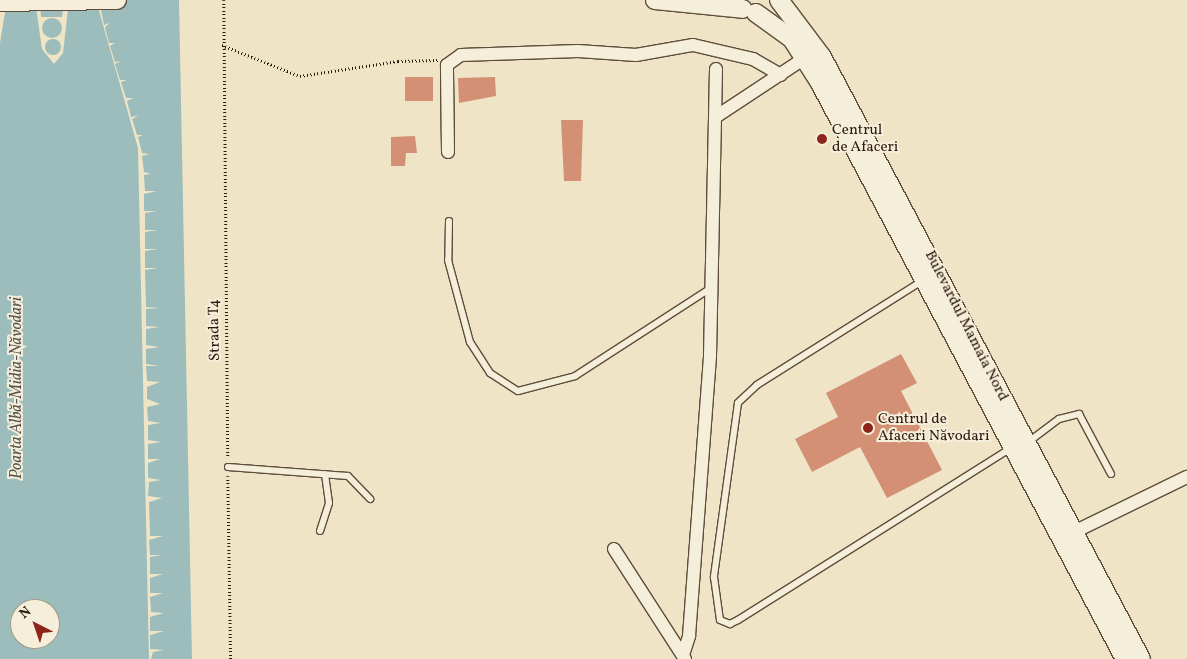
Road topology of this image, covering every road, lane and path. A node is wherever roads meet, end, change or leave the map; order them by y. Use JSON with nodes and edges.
{"nodes":[{"id":1,"x":117,"y":0,"type":"edge"},
{"id":2,"x":224,"y":0,"type":"edge"},
{"id":3,"x":655,"y":0,"type":"edge"},
{"id":4,"x":773,"y":0,"type":"edge"},
{"id":5,"x":780,"y":0,"type":"edge"},
{"id":6,"x":0,"y":2,"type":"edge"},
{"id":7,"x":745,"y":7,"type":"edge"},
{"id":8,"x":222,"y":45,"type":"junction"},
{"id":9,"x":806,"y":58,"type":"junction"},
{"id":10,"x":452,"y":59,"type":"junction"},
{"id":11,"x":716,"y":69,"type":"dead end"},
{"id":12,"x":781,"y":75,"type":"junction"},
{"id":13,"x":717,"y":116,"type":"junction"},
{"id":14,"x":448,"y":152,"type":"dead end"},
{"id":15,"x":448,"y":221,"type":"dead end"},
{"id":16,"x":922,"y":281,"type":"junction"},
{"id":17,"x":712,"y":287,"type":"junction"},
{"id":18,"x":1019,"y":446,"type":"junction"},
{"id":19,"x":228,"y":467,"type":"junction"},
{"id":20,"x":325,"y":474,"type":"junction"},
{"id":21,"x":1111,"y":474,"type":"dead end"},
{"id":22,"x":1187,"y":477,"type":"edge"},
{"id":23,"x":370,"y":500,"type":"dead end"},
{"id":24,"x":320,"y":531,"type":"dead end"},
{"id":25,"x":1074,"y":532,"type":"junction"},
{"id":26,"x":614,"y":549,"type":"dead end"},
{"id":27,"x":684,"y":657,"type":"edge"},
{"id":28,"x":231,"y":659,"type":"edge"},
{"id":29,"x":1125,"y":659,"type":"edge"},
{"id":30,"x":1141,"y":659,"type":"edge"}],
"edges":[{"from":1,"to":6,"type":"main road"},
{"from":2,"to":8,"type":"path","name":"Strada T4"},
{"from":3,"to":7,"type":"main road","name":"Bulevardul Mamaia Nord"},
{"from":4,"to":7,"type":"main road"},
{"from":5,"to":18,"type":"main road","name":"Bulevardul Mamaia Nord"},
{"from":7,"to":9,"type":"main road","name":"Bulevardul Mamaia Nord"},
{"from":8,"to":10,"type":"path"},
{"from":8,"to":19,"type":"path","name":"Strada T4"},
{"from":9,"to":12,"type":"street"},
{"from":9,"to":16,"type":"main road","name":"Bulevardul Mamaia Nord"},
{"from":10,"to":12,"type":"street"},
{"from":10,"to":14,"type":"street"},
{"from":11,"to":13,"type":"street"},
{"from":12,"to":13,"type":"street"},
{"from":13,"to":17,"type":"street"},
{"from":15,"to":17,"type":"lane"},
{"from":16,"to":18,"type":"main road","name":"Bulevardul Mamaia Nord"},
{"from":16,"to":18,"type":"lane"},
{"from":17,"to":27,"type":"street"},
{"from":18,"to":21,"type":"lane"},
{"from":18,"to":25,"type":"main road","name":"Bulevardul Mamaia Nord"},
{"from":18,"to":29,"type":"main road","name":"Bulevardul Mamaia Nord"},
{"from":19,"to":20,"type":"lane"},
{"from":19,"to":28,"type":"path","name":"Strada T4"},
{"from":20,"to":23,"type":"lane"},
{"from":20,"to":24,"type":"lane"},
{"from":22,"to":25,"type":"street"},
{"from":25,"to":30,"type":"main road","name":"Bulevardul Mamaia Nord"},
{"from":26,"to":27,"type":"street"}]}
